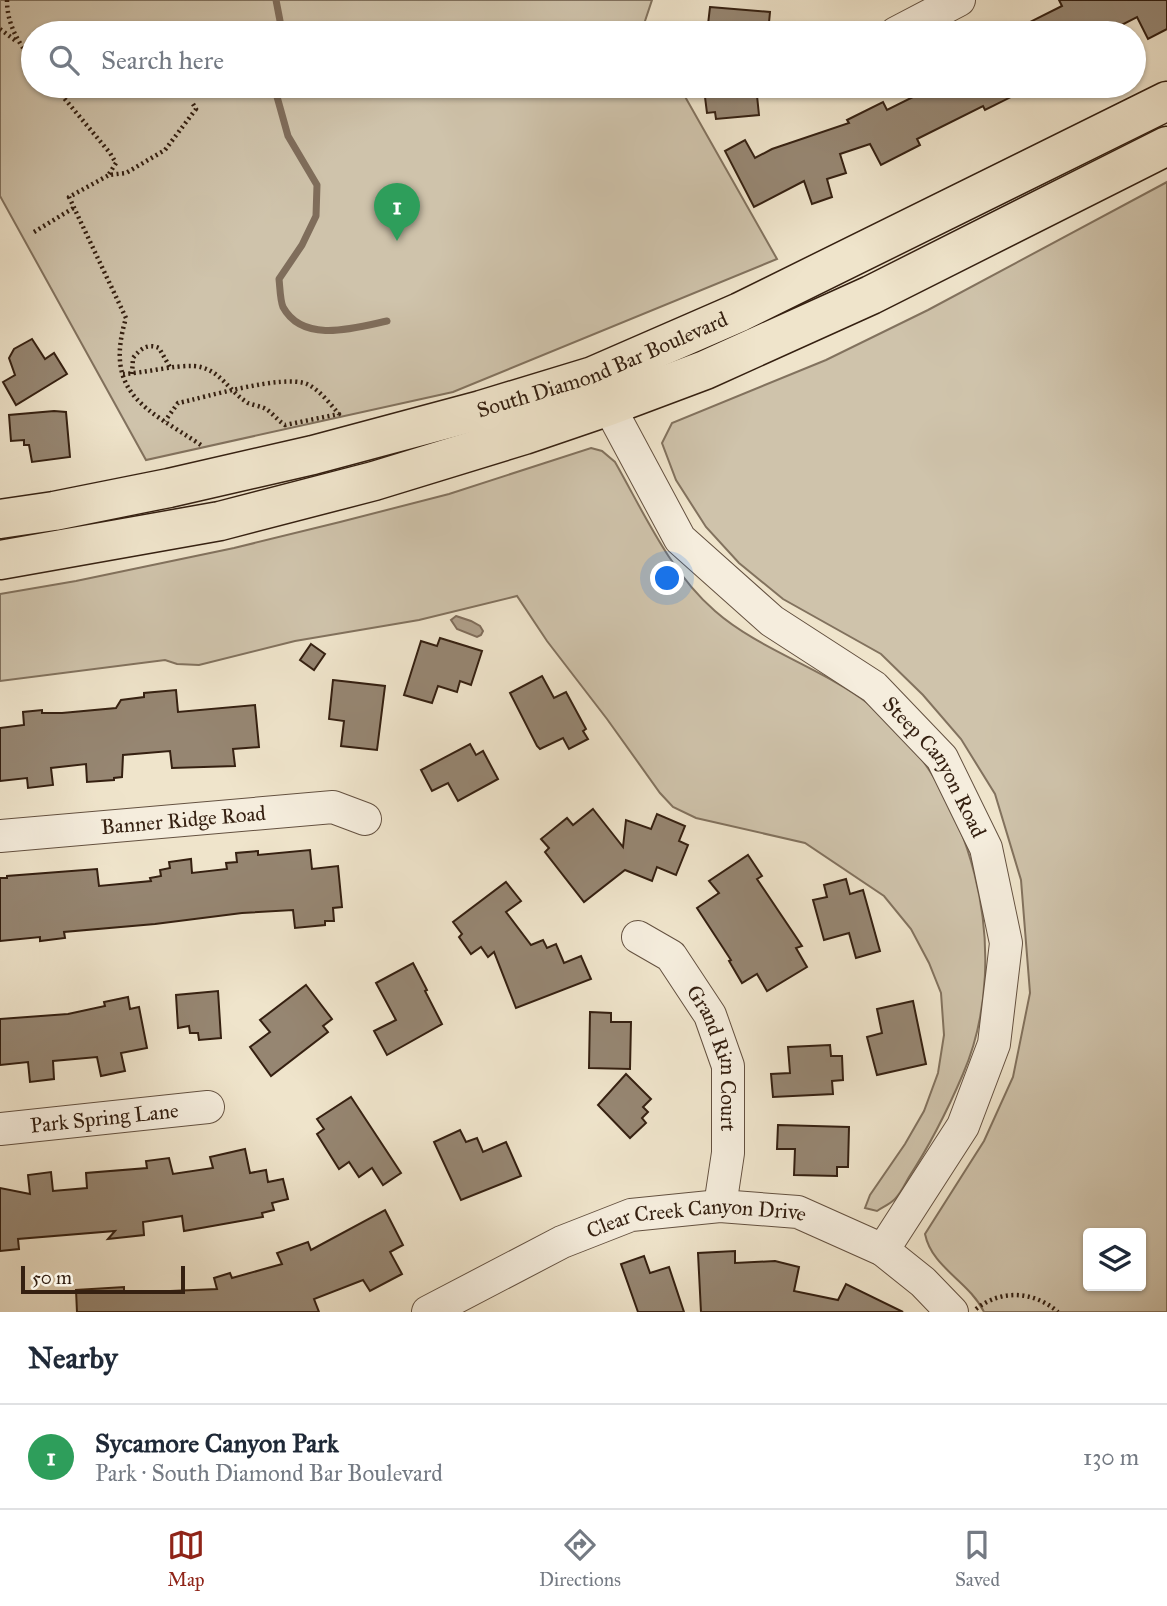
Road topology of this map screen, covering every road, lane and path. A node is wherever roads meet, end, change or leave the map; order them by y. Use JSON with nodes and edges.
{"nodes":[{"id":1,"x":7,"y":0,"type":"edge"},
{"id":2,"x":950,"y":2,"type":"edge"},
{"id":3,"x":917,"y":21,"type":"edge"},
{"id":4,"x":0,"y":29,"type":"edge"},
{"id":5,"x":19,"y":42,"type":"junction"},
{"id":6,"x":21,"y":45,"type":"edge"},
{"id":7,"x":64,"y":98,"type":"edge"},
{"id":8,"x":1167,"y":101,"type":"edge"},
{"id":9,"x":193,"y":104,"type":"dead end"},
{"id":10,"x":1167,"y":146,"type":"edge"},
{"id":11,"x":109,"y":175,"type":"junction"},
{"id":12,"x":75,"y":207,"type":"junction"},
{"id":13,"x":34,"y":232,"type":"dead end"},
{"id":14,"x":171,"y":369,"type":"junction"},
{"id":15,"x":123,"y":374,"type":"junction"},
{"id":16,"x":132,"y":374,"type":"junction"},
{"id":17,"x":235,"y":391,"type":"junction"},
{"id":18,"x":601,"y":391,"type":"junction"},
{"id":19,"x":164,"y":421,"type":"junction"},
{"id":20,"x":201,"y":445,"type":"dead end"},
{"id":21,"x":0,"y":519,"type":"edge"},
{"id":22,"x":0,"y":560,"type":"edge"},
{"id":23,"x":365,"y":818,"type":"dead end"},
{"id":24,"x":0,"y":836,"type":"edge"},
{"id":25,"x":638,"y":937,"type":"dead end"},
{"id":26,"x":208,"y":1107,"type":"dead end"},
{"id":27,"x":0,"y":1129,"type":"edge"},
{"id":28,"x":720,"y":1206,"type":"junction"},
{"id":29,"x":883,"y":1250,"type":"junction"},
{"id":30,"x":428,"y":1312,"type":"edge"},
{"id":31,"x":952,"y":1312,"type":"edge"},
{"id":32,"x":972,"y":1312,"type":"edge"},
{"id":33,"x":1058,"y":1312,"type":"edge"}],
"edges":[{"from":1,"to":5,"type":"path"},
{"from":2,"to":3,"type":"street"},
{"from":4,"to":5,"type":"path"},
{"from":5,"to":6,"type":"path"},
{"from":7,"to":11,"type":"path"},
{"from":8,"to":18,"type":"main road","name":"South Diamond Bar Boulevard"},
{"from":9,"to":11,"type":"path"},
{"from":10,"to":18,"type":"main road","name":"South Diamond Bar Boulevard"},
{"from":11,"to":12,"type":"path"},
{"from":12,"to":13,"type":"path"},
{"from":12,"to":15,"type":"path"},
{"from":14,"to":16,"type":"path"},
{"from":14,"to":16,"type":"path"},
{"from":14,"to":17,"type":"path"},
{"from":15,"to":16,"type":"path"},
{"from":15,"to":19,"type":"path"},
{"from":17,"to":17,"type":"path"},
{"from":17,"to":19,"type":"path"},
{"from":18,"to":21,"type":"main road","name":"South Diamond Bar Boulevard"},
{"from":18,"to":22,"type":"main road","name":"South Diamond Bar Boulevard"},
{"from":18,"to":29,"type":"street","name":"Steep Canyon Road"},
{"from":19,"to":20,"type":"path"},
{"from":23,"to":24,"type":"street","name":"Banner Ridge Road"},
{"from":25,"to":28,"type":"street","name":"Grand Rim Court"},
{"from":26,"to":27,"type":"street","name":"Park Spring Lane"},
{"from":28,"to":29,"type":"street","name":"Clear Creek Canyon Drive"},
{"from":28,"to":30,"type":"street","name":"Clear Creek Canyon Drive"},
{"from":29,"to":31,"type":"street","name":"Clear Creek Canyon Drive"},
{"from":32,"to":33,"type":"path"}]}
